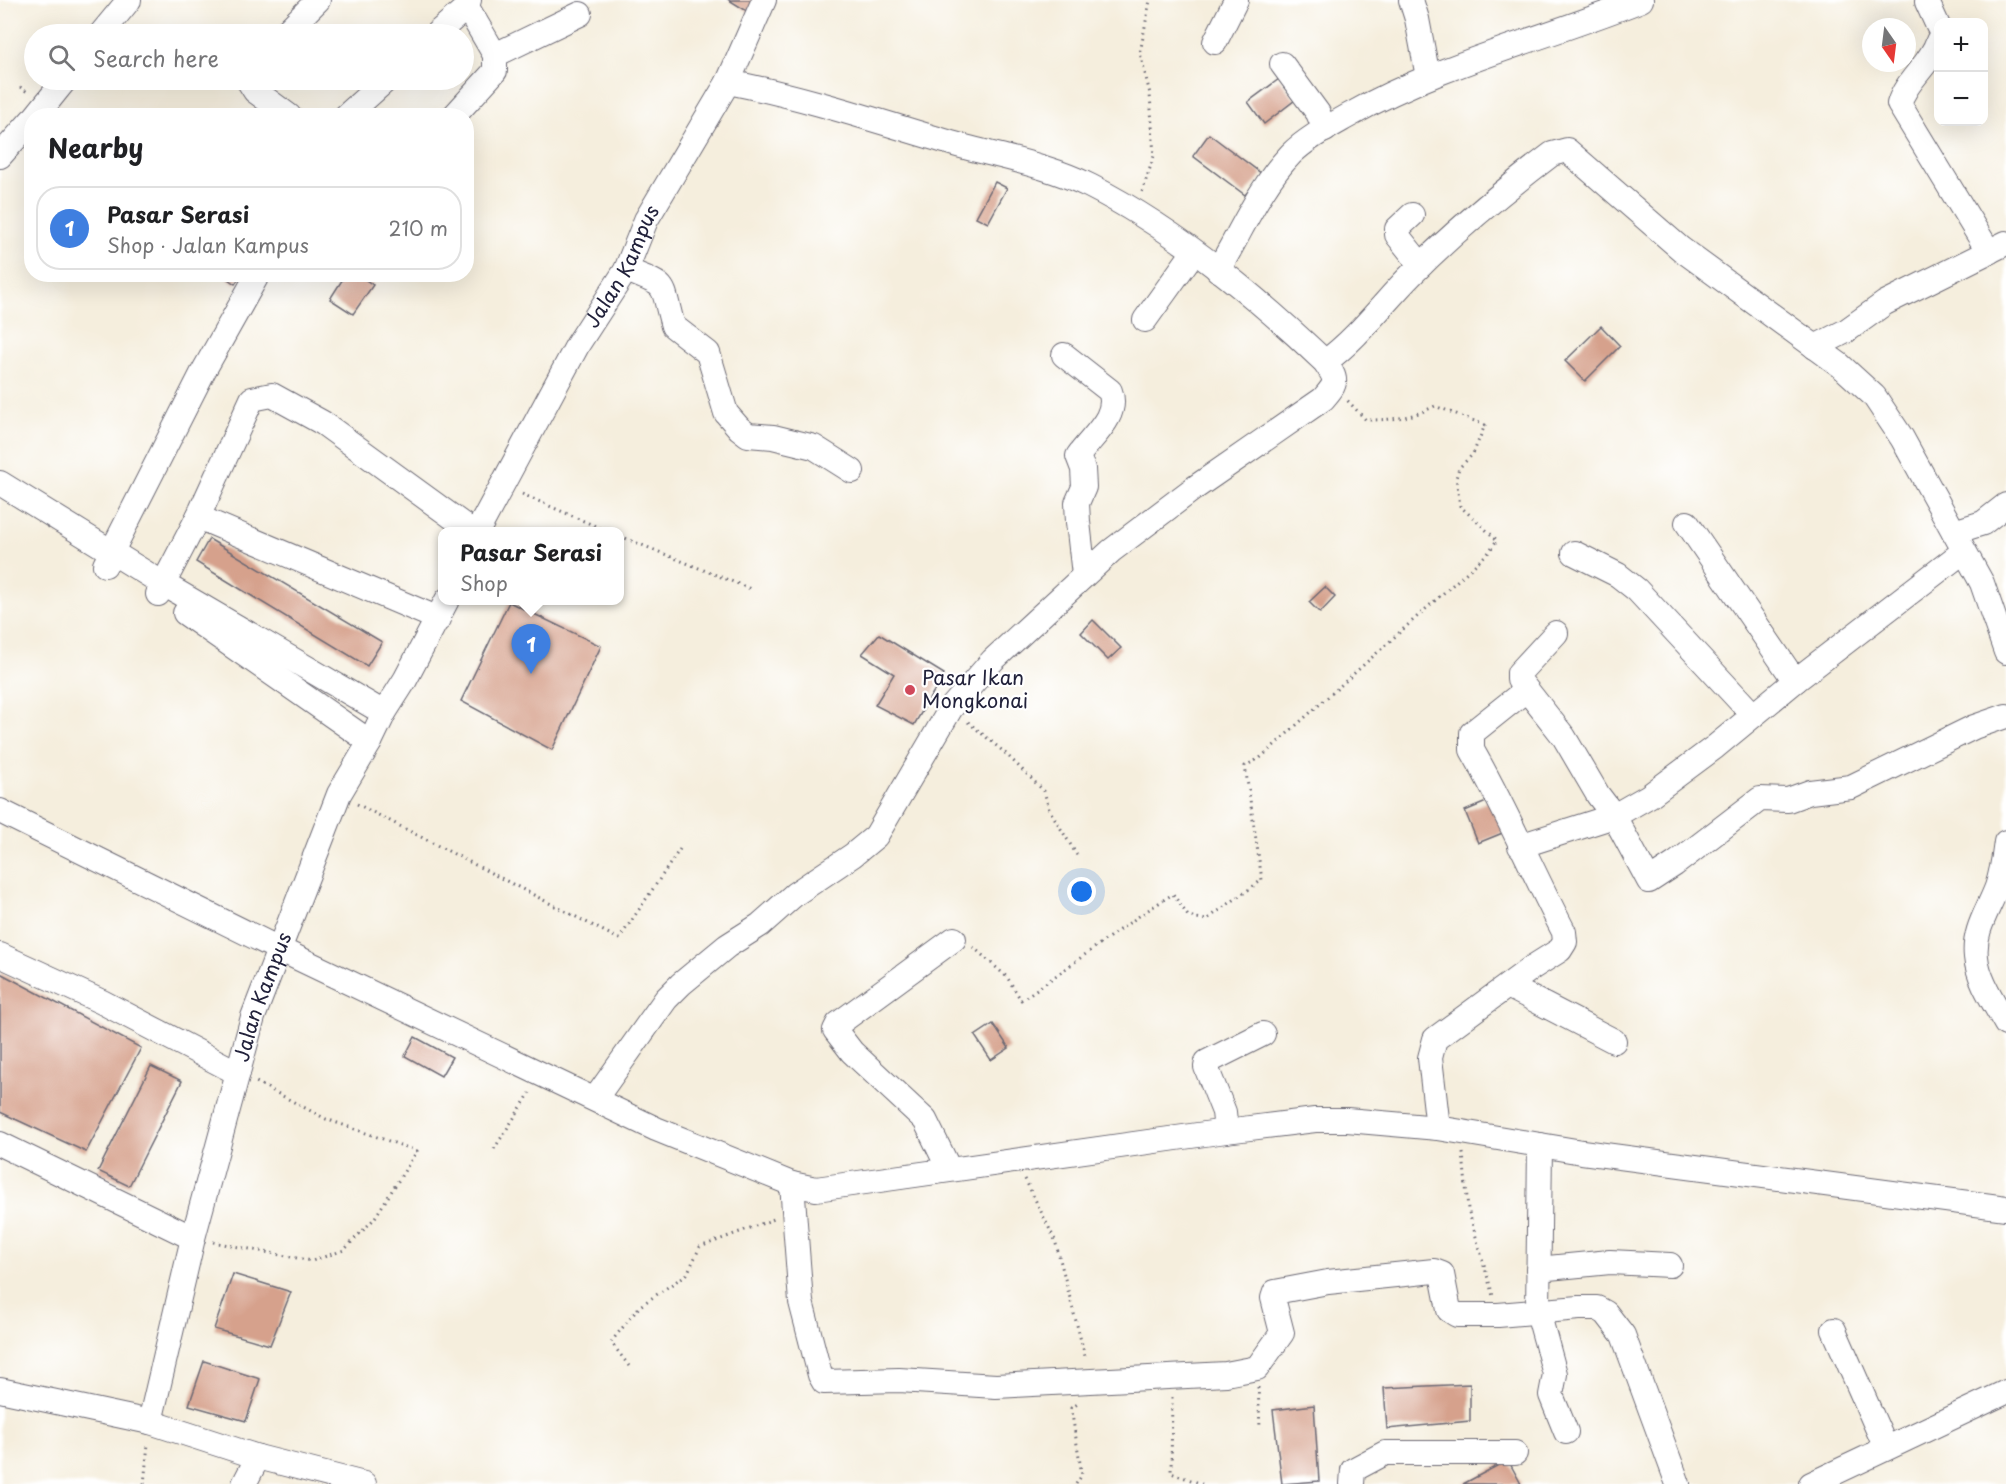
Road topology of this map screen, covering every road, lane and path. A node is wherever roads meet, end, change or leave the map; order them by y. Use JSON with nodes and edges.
{"nodes":[{"id":1,"x":129,"y":0,"type":"edge"},
{"id":2,"x":318,"y":0,"type":"edge"},
{"id":3,"x":764,"y":0,"type":"edge"},
{"id":4,"x":1150,"y":0,"type":"edge"},
{"id":5,"x":1236,"y":0,"type":"edge"},
{"id":6,"x":1411,"y":0,"type":"edge"},
{"id":7,"x":1641,"y":0,"type":"edge"},
{"id":8,"x":1927,"y":2,"type":"dead end"},
{"id":9,"x":468,"y":3,"type":"edge"},
{"id":10,"x":580,"y":14,"type":"dead end"},
{"id":11,"x":1934,"y":18,"type":"edge"},
{"id":12,"x":109,"y":24,"type":"edge"},
{"id":13,"x":294,"y":24,"type":"edge"},
{"id":14,"x":446,"y":24,"type":"edge"},
{"id":15,"x":1215,"y":42,"type":"dead end"},
{"id":16,"x":1934,"y":52,"type":"edge"},
{"id":17,"x":495,"y":55,"type":"junction"},
{"id":18,"x":1282,"y":64,"type":"dead end"},
{"id":19,"x":1428,"y":77,"type":"junction"},
{"id":20,"x":729,"y":82,"type":"junction"},
{"id":21,"x":57,"y":90,"type":"edge"},
{"id":22,"x":254,"y":90,"type":"edge"},
{"id":23,"x":375,"y":90,"type":"edge"},
{"id":24,"x":42,"y":108,"type":"edge"},
{"id":25,"x":278,"y":108,"type":"edge"},
{"id":26,"x":355,"y":108,"type":"edge"},
{"id":27,"x":461,"y":108,"type":"edge"},
{"id":28,"x":24,"y":129,"type":"edge"},
{"id":29,"x":1325,"y":130,"type":"junction"},
{"id":30,"x":0,"y":156,"type":"edge"},
{"id":31,"x":1136,"y":212,"type":"junction"},
{"id":32,"x":1412,"y":215,"type":"dead end"},
{"id":33,"x":1997,"y":248,"type":"edge"},
{"id":34,"x":1193,"y":253,"type":"junction"},
{"id":35,"x":1421,"y":265,"type":"junction"},
{"id":36,"x":626,"y":270,"type":"junction"},
{"id":37,"x":1218,"y":270,"type":"junction"},
{"id":38,"x":254,"y":282,"type":"edge"},
{"id":39,"x":1145,"y":320,"type":"dead end"},
{"id":40,"x":1815,"y":347,"type":"junction"},
{"id":41,"x":1064,"y":355,"type":"dead end"},
{"id":42,"x":1325,"y":362,"type":"junction"},
{"id":43,"x":1334,"y":387,"type":"junction"},
{"id":44,"x":852,"y":471,"type":"dead end"},
{"id":45,"x":0,"y":483,"type":"edge"},
{"id":46,"x":503,"y":486,"type":"junction"},
{"id":47,"x":0,"y":501,"type":"edge"},
{"id":48,"x":2006,"y":505,"type":"edge"},
{"id":49,"x":198,"y":517,"type":"junction"},
{"id":50,"x":1687,"y":523,"type":"dead end"},
{"id":51,"x":469,"y":527,"type":"edge"},
{"id":52,"x":477,"y":527,"type":"edge"},
{"id":53,"x":600,"y":527,"type":"edge"},
{"id":54,"x":624,"y":538,"type":"edge"},
{"id":55,"x":1959,"y":542,"type":"junction"},
{"id":56,"x":1574,"y":553,"type":"dead end"},
{"id":57,"x":109,"y":559,"type":"junction"},
{"id":58,"x":1084,"y":575,"type":"junction"},
{"id":59,"x":160,"y":589,"type":"junction"},
{"id":60,"x":753,"y":590,"type":"dead end"},
{"id":61,"x":443,"y":610,"type":"edge"},
{"id":62,"x":1556,"y":633,"type":"dead end"},
{"id":63,"x":2006,"y":652,"type":"edge"},
{"id":64,"x":1795,"y":681,"type":"junction"},
{"id":65,"x":1526,"y":690,"type":"junction"},
{"id":66,"x":951,"y":708,"type":"junction"},
{"id":67,"x":384,"y":713,"type":"junction"},
{"id":68,"x":1753,"y":715,"type":"junction"},
{"id":69,"x":2006,"y":716,"type":"edge"},
{"id":70,"x":370,"y":742,"type":"junction"},
{"id":71,"x":339,"y":795,"type":"junction"},
{"id":72,"x":0,"y":811,"type":"edge"},
{"id":73,"x":1614,"y":816,"type":"junction"},
{"id":74,"x":2006,"y":842,"type":"edge"},
{"id":75,"x":1520,"y":846,"type":"junction"},
{"id":76,"x":680,"y":849,"type":"dead end"},
{"id":77,"x":1078,"y":857,"type":"dead end"},
{"id":78,"x":1999,"y":897,"type":"edge"},
{"id":79,"x":954,"y":939,"type":"joint"},
{"id":80,"x":279,"y":949,"type":"junction"},
{"id":81,"x":0,"y":955,"type":"edge"},
{"id":82,"x":1508,"y":986,"type":"junction"},
{"id":83,"x":2006,"y":1024,"type":"edge"},
{"id":84,"x":1263,"y":1034,"type":"dead end"},
{"id":85,"x":1614,"y":1041,"type":"dead end"},
{"id":86,"x":238,"y":1073,"type":"junction"},
{"id":87,"x":542,"y":1074,"type":"junction"},
{"id":88,"x":595,"y":1100,"type":"junction"},
{"id":89,"x":1450,"y":1130,"type":"junction"},
{"id":90,"x":1226,"y":1131,"type":"junction"},
{"id":91,"x":0,"y":1144,"type":"edge"},
{"id":92,"x":1540,"y":1145,"type":"junction"},
{"id":93,"x":494,"y":1149,"type":"dead end"},
{"id":94,"x":1016,"y":1162,"type":"junction"},
{"id":95,"x":949,"y":1169,"type":"junction"},
{"id":96,"x":792,"y":1184,"type":"junction"},
{"id":97,"x":2006,"y":1208,"type":"edge"},
{"id":98,"x":794,"y":1211,"type":"junction"},
{"id":99,"x":193,"y":1238,"type":"junction"},
{"id":100,"x":1670,"y":1264,"type":"dead end"},
{"id":101,"x":1538,"y":1269,"type":"junction"},
{"id":102,"x":1538,"y":1312,"type":"junction"},
{"id":103,"x":1498,"y":1315,"type":"junction"},
{"id":104,"x":1834,"y":1330,"type":"dead end"},
{"id":105,"x":629,"y":1366,"type":"dead end"},
{"id":106,"x":1257,"y":1368,"type":"junction"},
{"id":107,"x":1173,"y":1377,"type":"junction"},
{"id":108,"x":1092,"y":1381,"type":"junction"},
{"id":109,"x":0,"y":1390,"type":"edge"},
{"id":110,"x":2006,"y":1392,"type":"edge"},
{"id":111,"x":150,"y":1422,"type":"junction"},
{"id":112,"x":1260,"y":1427,"type":"dead end"},
{"id":113,"x":1566,"y":1432,"type":"dead end"},
{"id":114,"x":1886,"y":1448,"type":"junction"},
{"id":115,"x":1515,"y":1453,"type":"dead end"},
{"id":116,"x":258,"y":1457,"type":"junction"},
{"id":117,"x":144,"y":1484,"type":"edge"},
{"id":118,"x":244,"y":1484,"type":"edge"},
{"id":119,"x":364,"y":1484,"type":"edge"},
{"id":120,"x":1076,"y":1484,"type":"edge"},
{"id":121,"x":1202,"y":1484,"type":"edge"},
{"id":122,"x":1352,"y":1484,"type":"edge"},
{"id":123,"x":1678,"y":1484,"type":"edge"},
{"id":124,"x":1811,"y":1484,"type":"edge"}],
"edges":[{"from":1,"to":12,"type":"street"},
{"from":2,"to":13,"type":"street"},
{"from":3,"to":20,"type":"street","name":"Jalan Kampus"},
{"from":4,"to":31,"type":"path"},
{"from":5,"to":15,"type":"street"},
{"from":6,"to":19,"type":"street"},
{"from":7,"to":19,"type":"street"},
{"from":8,"to":11,"type":"street"},
{"from":9,"to":14,"type":"street"},
{"from":9,"to":17,"type":"street"},
{"from":10,"to":17,"type":"street"},
{"from":16,"to":33,"type":"street"},
{"from":17,"to":27,"type":"street"},
{"from":18,"to":29,"type":"street"},
{"from":19,"to":29,"type":"street"},
{"from":20,"to":31,"type":"street"},
{"from":20,"to":36,"type":"street","name":"Jalan Kampus"},
{"from":21,"to":24,"type":"street"},
{"from":22,"to":25,"type":"street"},
{"from":23,"to":26,"type":"street"},
{"from":28,"to":30,"type":"street"},
{"from":29,"to":37,"type":"street"},
{"from":31,"to":34,"type":"street"},
{"from":32,"to":35,"type":"street"},
{"from":33,"to":40,"type":"street"},
{"from":34,"to":37,"type":"street"},
{"from":34,"to":39,"type":"street"},
{"from":35,"to":40,"type":"street"},
{"from":35,"to":42,"type":"street"},
{"from":36,"to":44,"type":"street"},
{"from":36,"to":46,"type":"street","name":"Jalan Kampus"},
{"from":37,"to":42,"type":"street"},
{"from":38,"to":57,"type":"street"},
{"from":40,"to":55,"type":"street"},
{"from":41,"to":58,"type":"street"},
{"from":42,"to":43,"type":"street"},
{"from":43,"to":58,"type":"street"},
{"from":43,"to":79,"type":"path"},
{"from":45,"to":57,"type":"street"},
{"from":46,"to":52,"type":"street","name":"Jalan Kampus"},
{"from":46,"to":53,"type":"path"},
{"from":47,"to":57,"type":"street"},
{"from":48,"to":55,"type":"street"},
{"from":49,"to":51,"type":"street"},
{"from":49,"to":59,"type":"street"},
{"from":49,"to":61,"type":"street"},
{"from":50,"to":64,"type":"street"},
{"from":54,"to":60,"type":"path"},
{"from":55,"to":63,"type":"street"},
{"from":55,"to":64,"type":"street"},
{"from":56,"to":68,"type":"street"},
{"from":57,"to":59,"type":"street"},
{"from":58,"to":66,"type":"street"},
{"from":59,"to":67,"type":"street"},
{"from":59,"to":70,"type":"street"},
{"from":61,"to":67,"type":"street","name":"Jalan Kampus"},
{"from":62,"to":65,"type":"street"},
{"from":64,"to":68,"type":"street"},
{"from":65,"to":73,"type":"street"},
{"from":65,"to":75,"type":"street"},
{"from":66,"to":77,"type":"path"},
{"from":66,"to":88,"type":"street"},
{"from":67,"to":70,"type":"street","name":"Jalan Kampus"},
{"from":68,"to":73,"type":"street"},
{"from":69,"to":73,"type":"street"},
{"from":70,"to":71,"type":"street","name":"Jalan Kampus"},
{"from":71,"to":76,"type":"path"},
{"from":71,"to":80,"type":"street","name":"Jalan Kampus"},
{"from":72,"to":80,"type":"street"},
{"from":73,"to":75,"type":"street"},
{"from":74,"to":78,"type":"street"},
{"from":75,"to":82,"type":"street"},
{"from":78,"to":83,"type":"street"},
{"from":79,"to":95,"type":"street"},
{"from":80,"to":86,"type":"street","name":"Jalan Kampus"},
{"from":80,"to":87,"type":"street"},
{"from":81,"to":86,"type":"street"},
{"from":82,"to":85,"type":"street"},
{"from":82,"to":89,"type":"street"},
{"from":84,"to":90,"type":"street"},
{"from":86,"to":99,"type":"street","name":"Jalan Kampus"},
{"from":86,"to":99,"type":"path"},
{"from":87,"to":88,"type":"street"},
{"from":87,"to":93,"type":"path"},
{"from":88,"to":96,"type":"street"},
{"from":89,"to":90,"type":"street"},
{"from":89,"to":92,"type":"street"},
{"from":89,"to":103,"type":"path"},
{"from":90,"to":94,"type":"street"},
{"from":91,"to":99,"type":"street"},
{"from":92,"to":97,"type":"street"},
{"from":92,"to":101,"type":"street"},
{"from":94,"to":95,"type":"street"},
{"from":94,"to":108,"type":"path"},
{"from":95,"to":96,"type":"street"},
{"from":96,"to":98,"type":"street"},
{"from":98,"to":105,"type":"path"},
{"from":98,"to":108,"type":"street"},
{"from":99,"to":111,"type":"street","name":"Jalan Kampus"},
{"from":100,"to":101,"type":"street"},
{"from":101,"to":102,"type":"street"},
{"from":102,"to":103,"type":"street"},
{"from":102,"to":113,"type":"street"},
{"from":102,"to":123,"type":"street"},
{"from":103,"to":106,"type":"street"},
{"from":104,"to":114,"type":"street"},
{"from":106,"to":107,"type":"street"},
{"from":106,"to":112,"type":"path"},
{"from":107,"to":108,"type":"street"},
{"from":107,"to":121,"type":"path"},
{"from":108,"to":120,"type":"path"},
{"from":109,"to":111,"type":"street"},
{"from":110,"to":114,"type":"street"},
{"from":111,"to":116,"type":"street"},
{"from":111,"to":117,"type":"path"},
{"from":114,"to":124,"type":"street"},
{"from":115,"to":122,"type":"street"},
{"from":116,"to":118,"type":"street"},
{"from":116,"to":119,"type":"street"}]}
